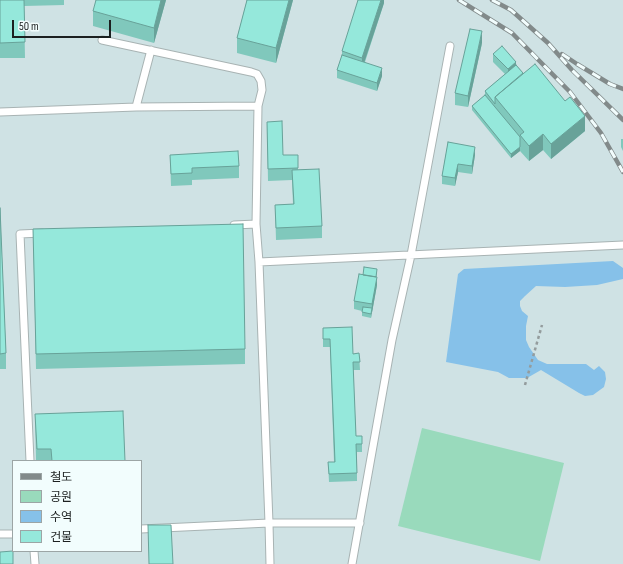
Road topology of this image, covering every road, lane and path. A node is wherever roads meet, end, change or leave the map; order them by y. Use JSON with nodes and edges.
{"nodes":[{"id":1,"x":102,"y":40,"type":"dead end"},
{"id":2,"x":450,"y":46,"type":"dead end"},
{"id":3,"x":151,"y":50,"type":"junction"},
{"id":4,"x":258,"y":106,"type":"junction"},
{"id":5,"x":136,"y":107,"type":"junction"},
{"id":6,"x":0,"y":112,"type":"edge"},
{"id":7,"x":256,"y":224,"type":"junction"},
{"id":8,"x":224,"y":226,"type":"edge"},
{"id":9,"x":52,"y":233,"type":"edge"},
{"id":10,"x":623,"y":245,"type":"edge"},
{"id":11,"x":411,"y":255,"type":"junction"},
{"id":12,"x":259,"y":262,"type":"junction"},
{"id":13,"x":542,"y":326,"type":"dead end"},
{"id":14,"x":526,"y":385,"type":"dead end"},
{"id":15,"x":30,"y":460,"type":"edge"},
{"id":16,"x":269,"y":523,"type":"junction"},
{"id":17,"x":360,"y":523,"type":"junction"},
{"id":18,"x":142,"y":528,"type":"edge"},
{"id":19,"x":0,"y":534,"type":"edge"},
{"id":20,"x":12,"y":534,"type":"edge"},
{"id":21,"x":34,"y":552,"type":"edge"},
{"id":22,"x":35,"y":564,"type":"edge"},
{"id":23,"x":270,"y":564,"type":"edge"},
{"id":24,"x":352,"y":564,"type":"edge"}],
"edges":[{"from":1,"to":3,"type":"lane"},
{"from":2,"to":11,"type":"lane"},
{"from":3,"to":4,"type":"lane"},
{"from":3,"to":5,"type":"lane"},
{"from":4,"to":5,"type":"lane"},
{"from":4,"to":7,"type":"lane"},
{"from":5,"to":6,"type":"lane"},
{"from":7,"to":8,"type":"lane"},
{"from":7,"to":12,"type":"lane"},
{"from":9,"to":15,"type":"lane"},
{"from":10,"to":11,"type":"lane"},
{"from":11,"to":12,"type":"lane"},
{"from":11,"to":17,"type":"lane"},
{"from":12,"to":16,"type":"lane"},
{"from":13,"to":14,"type":"path"},
{"from":16,"to":17,"type":"lane"},
{"from":16,"to":18,"type":"lane"},
{"from":16,"to":23,"type":"lane"},
{"from":17,"to":24,"type":"lane"},
{"from":19,"to":20,"type":"lane"},
{"from":21,"to":22,"type":"lane"}]}
